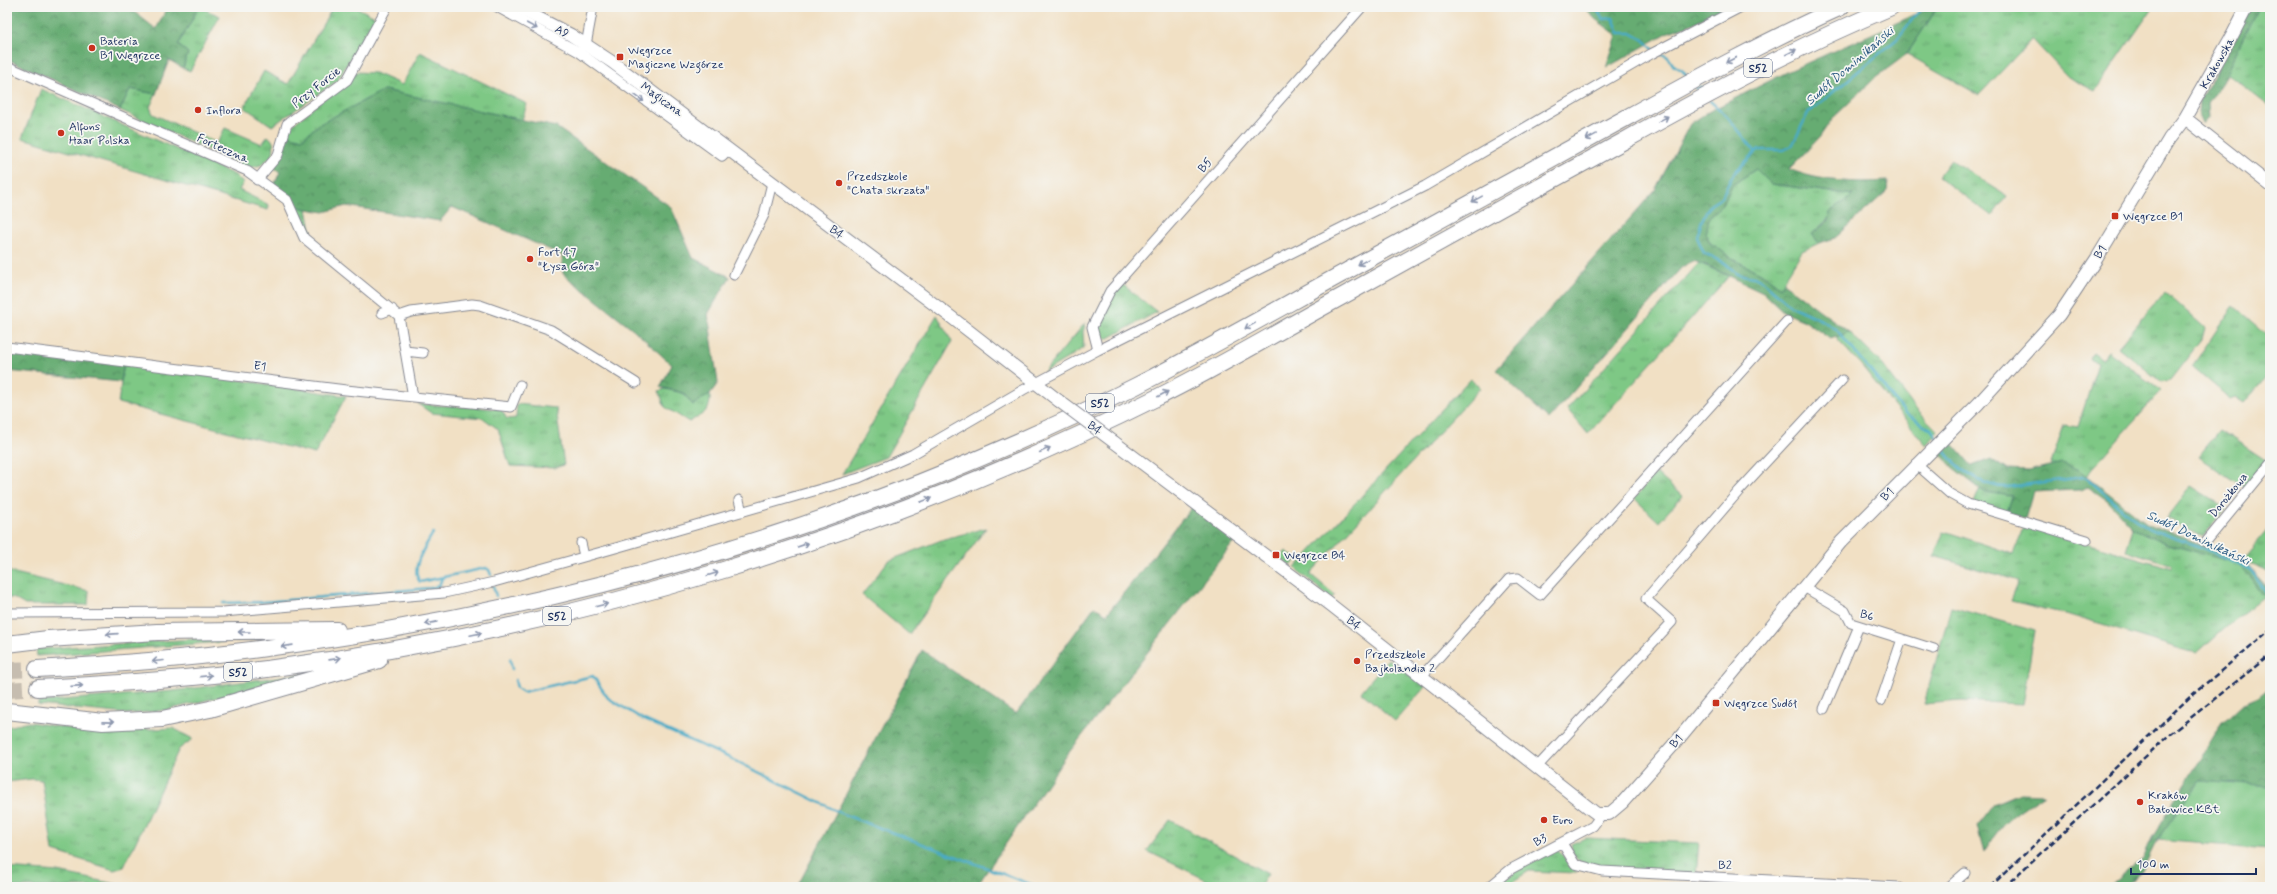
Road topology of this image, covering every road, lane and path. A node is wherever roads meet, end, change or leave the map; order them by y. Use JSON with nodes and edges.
{"nodes":[{"id":1,"x":387,"y":7,"type":"edge"},
{"id":2,"x":497,"y":7,"type":"edge"},
{"id":3,"x":517,"y":7,"type":"edge"},
{"id":4,"x":593,"y":7,"type":"edge"},
{"id":5,"x":1362,"y":7,"type":"edge"},
{"id":6,"x":1741,"y":7,"type":"edge"},
{"id":7,"x":1841,"y":7,"type":"edge"},
{"id":8,"x":1891,"y":7,"type":"edge"},
{"id":9,"x":2247,"y":7,"type":"edge"},
{"id":10,"x":586,"y":45,"type":"junction"},
{"id":11,"x":7,"y":66,"type":"edge"},
{"id":12,"x":2185,"y":118,"type":"junction"},
{"id":13,"x":728,"y":150,"type":"junction"},
{"id":14,"x":2155,"y":161,"type":"joint"},
{"id":15,"x":257,"y":180,"type":"junction"},
{"id":16,"x":772,"y":183,"type":"junction"},
{"id":17,"x":2270,"y":185,"type":"edge"},
{"id":18,"x":734,"y":275,"type":"dead end"},
{"id":19,"x":392,"y":309,"type":"junction"},
{"id":20,"x":382,"y":313,"type":"dead end"},
{"id":21,"x":399,"y":316,"type":"junction"},
{"id":22,"x":1787,"y":321,"type":"dead end"},
{"id":23,"x":7,"y":347,"type":"edge"},
{"id":24,"x":1098,"y":350,"type":"junction"},
{"id":25,"x":405,"y":351,"type":"junction"},
{"id":26,"x":423,"y":353,"type":"dead end"},
{"id":27,"x":244,"y":370,"type":"dead end"},
{"id":28,"x":215,"y":372,"type":"junction"},
{"id":29,"x":1842,"y":380,"type":"dead end"},
{"id":30,"x":636,"y":383,"type":"dead end"},
{"id":31,"x":1037,"y":383,"type":"junction"},
{"id":32,"x":520,"y":385,"type":"dead end"},
{"id":33,"x":413,"y":397,"type":"junction"},
{"id":34,"x":1916,"y":464,"type":"junction"},
{"id":35,"x":2270,"y":464,"type":"edge"},
{"id":36,"x":739,"y":500,"type":"dead end"},
{"id":37,"x":742,"y":512,"type":"junction"},
{"id":38,"x":2087,"y":540,"type":"dead end"},
{"id":39,"x":2206,"y":542,"type":"dead end"},
{"id":40,"x":581,"y":543,"type":"dead end"},
{"id":41,"x":584,"y":556,"type":"junction"},
{"id":42,"x":1804,"y":586,"type":"junction"},
{"id":43,"x":7,"y":613,"type":"edge"},
{"id":44,"x":1859,"y":626,"type":"junction"},
{"id":45,"x":408,"y":627,"type":"junction"},
{"id":46,"x":7,"y":634,"type":"edge"},
{"id":47,"x":48,"y":639,"type":"junction"},
{"id":48,"x":1902,"y":639,"type":"junction"},
{"id":49,"x":437,"y":642,"type":"junction"},
{"id":50,"x":7,"y":644,"type":"edge"},
{"id":51,"x":1934,"y":648,"type":"dead end"},
{"id":52,"x":37,"y":669,"type":"tunnel mouth"},
{"id":53,"x":1422,"y":676,"type":"junction"},
{"id":54,"x":38,"y":688,"type":"tunnel mouth"},
{"id":55,"x":1881,"y":701,"type":"dead end"},
{"id":56,"x":1824,"y":709,"type":"dead end"},
{"id":57,"x":7,"y":711,"type":"edge"},
{"id":58,"x":28,"y":712,"type":"junction"},
{"id":59,"x":7,"y":716,"type":"edge"},
{"id":60,"x":1537,"y":767,"type":"junction"},
{"id":61,"x":1602,"y":814,"type":"junction"},
{"id":62,"x":1562,"y":843,"type":"junction"},
{"id":63,"x":1965,"y":873,"type":"dead end"},
{"id":64,"x":1489,"y":887,"type":"edge"},
{"id":65,"x":1899,"y":887,"type":"edge"},
{"id":66,"x":1949,"y":887,"type":"edge"}],
"edges":[{"from":1,"to":15,"type":"street","name":"Przy Forcie"},
{"from":2,"to":13,"type":"street","name":"Magiczna","one_way":true},
{"from":3,"to":10,"type":"street","name":"A9"},
{"from":4,"to":10,"type":"street"},
{"from":5,"to":24,"type":"street","name":"B5"},
{"from":6,"to":24,"type":"street"},
{"from":7,"to":45,"type":"highway","number":"S52","one_way":true},
{"from":49,"to":8,"type":"highway","number":"S52","one_way":true},
{"from":9,"to":12,"type":"street","name":"Krakowska"},
{"from":10,"to":13,"type":"street","name":"B4"},
{"from":11,"to":15,"type":"street","name":"Forteczna"},
{"from":12,"to":14,"type":"street","name":"Krakowska"},
{"from":12,"to":17,"type":"street"},
{"from":13,"to":16,"type":"street","name":"B4"},
{"from":14,"to":34,"type":"street","name":"B1"},
{"from":15,"to":19,"type":"street","name":"Forteczna"},
{"from":16,"to":18,"type":"street"},
{"from":16,"to":31,"type":"street","name":"B4"},
{"from":19,"to":20,"type":"street"},
{"from":19,"to":21,"type":"street","name":"Forteczna"},
{"from":21,"to":25,"type":"street"},
{"from":21,"to":30,"type":"street"},
{"from":22,"to":53,"type":"street"},
{"from":23,"to":28,"type":"street","name":"E1"},
{"from":24,"to":31,"type":"street"},
{"from":25,"to":26,"type":"street"},
{"from":25,"to":33,"type":"street"},
{"from":27,"to":28,"type":"street"},
{"from":28,"to":33,"type":"street","name":"E1"},
{"from":29,"to":60,"type":"street"},
{"from":31,"to":37,"type":"street"},
{"from":31,"to":53,"type":"street","name":"B4","bridge":true},
{"from":32,"to":33,"type":"street","name":"E1"},
{"from":34,"to":38,"type":"street"},
{"from":34,"to":42,"type":"street","name":"B1"},
{"from":35,"to":39,"type":"street","name":"Dorożkowa"},
{"from":36,"to":37,"type":"street"},
{"from":37,"to":41,"type":"street"},
{"from":40,"to":41,"type":"street"},
{"from":41,"to":43,"type":"street"},
{"from":42,"to":44,"type":"street","name":"B6"},
{"from":42,"to":61,"type":"street","name":"B1"},
{"from":44,"to":48,"type":"street","name":"B6"},
{"from":44,"to":56,"type":"street"},
{"from":45,"to":47,"type":"highway","one_way":true},
{"from":45,"to":52,"type":"highway","number":"S52","one_way":true},
{"from":46,"to":47,"type":"highway"},
{"from":47,"to":50,"type":"highway"},
{"from":48,"to":51,"type":"street","name":"B6"},
{"from":48,"to":55,"type":"street"},
{"from":54,"to":49,"type":"highway","number":"S52","one_way":true},
{"from":58,"to":49,"type":"highway","one_way":true},
{"from":53,"to":60,"type":"street","name":"B4"},
{"from":57,"to":58,"type":"highway"},
{"from":58,"to":59,"type":"highway"},
{"from":60,"to":61,"type":"street","name":"B4"},
{"from":61,"to":62,"type":"street","name":"B3"},
{"from":62,"to":64,"type":"street","name":"B3"},
{"from":62,"to":65,"type":"street","name":"B2"},
{"from":63,"to":66,"type":"street"}]}
